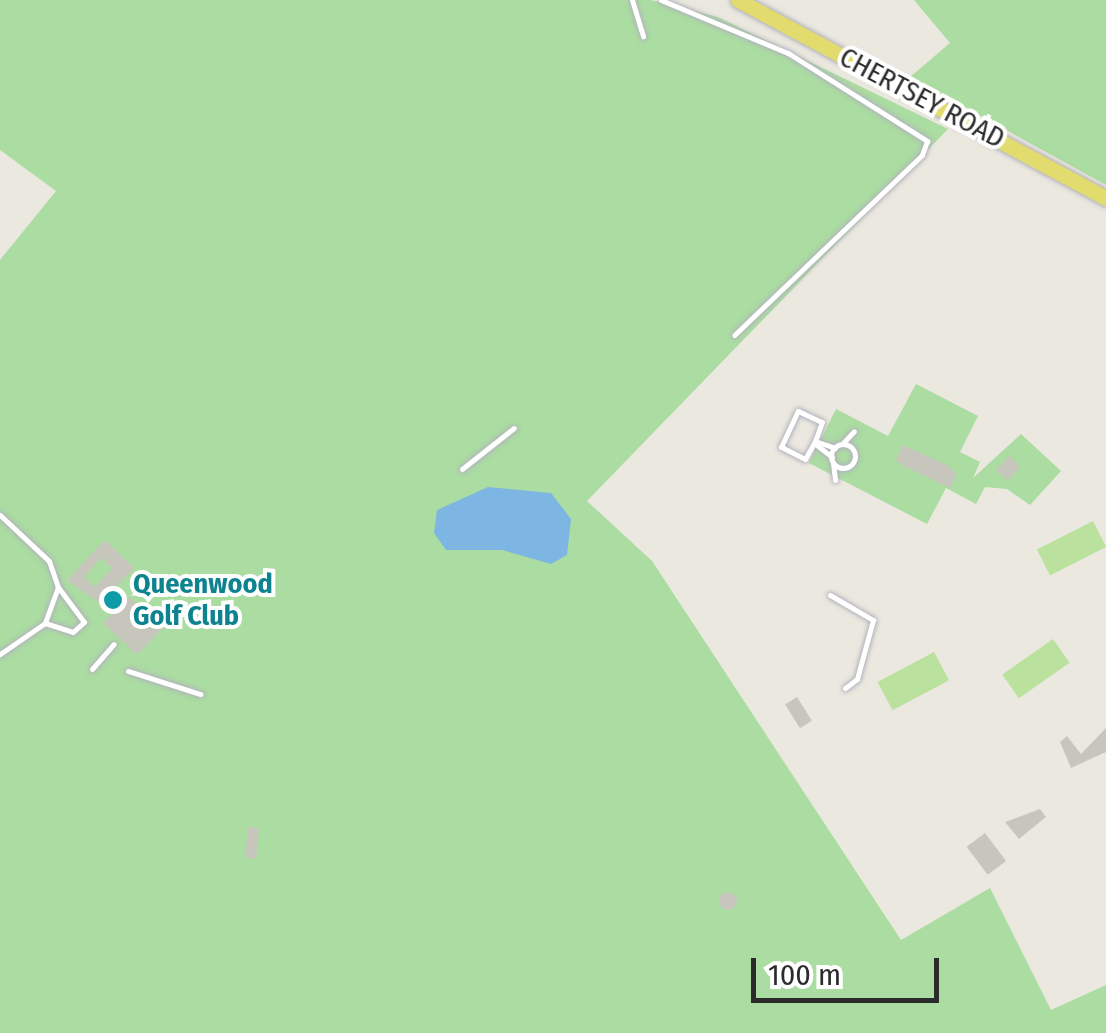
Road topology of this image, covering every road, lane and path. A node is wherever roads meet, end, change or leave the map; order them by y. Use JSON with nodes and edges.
{"nodes":[{"id":1,"x":632,"y":0,"type":"edge"},
{"id":2,"x":661,"y":0,"type":"edge"},
{"id":3,"x":741,"y":1,"type":"edge"},
{"id":4,"x":642,"y":36,"type":"dead end"},
{"id":5,"x":1106,"y":198,"type":"edge"},
{"id":6,"x":734,"y":334,"type":"dead end"},
{"id":7,"x":514,"y":428,"type":"dead end"},
{"id":8,"x":854,"y":431,"type":"dead end"},
{"id":9,"x":838,"y":446,"type":"junction"},
{"id":10,"x":832,"y":459,"type":"junction"},
{"id":11,"x":462,"y":469,"type":"dead end"},
{"id":12,"x":835,"y":480,"type":"dead end"},
{"id":13,"x":0,"y":516,"type":"edge"},
{"id":14,"x":58,"y":587,"type":"junction"},
{"id":15,"x":830,"y":595,"type":"dead end"},
{"id":16,"x":45,"y":623,"type":"junction"},
{"id":17,"x":114,"y":644,"type":"dead end"},
{"id":18,"x":0,"y":654,"type":"edge"},
{"id":19,"x":92,"y":669,"type":"dead end"},
{"id":20,"x":128,"y":671,"type":"dead end"},
{"id":21,"x":846,"y":688,"type":"dead end"},
{"id":22,"x":200,"y":694,"type":"dead end"}],
"edges":[{"from":1,"to":4,"type":"lane"},
{"from":2,"to":6,"type":"lane"},
{"from":3,"to":5,"type":"main road","name":"CHERTSEY ROAD"},
{"from":7,"to":11,"type":"lane"},
{"from":8,"to":9,"type":"lane"},
{"from":9,"to":10,"type":"lane"},
{"from":9,"to":10,"type":"lane"},
{"from":9,"to":10,"type":"lane"},
{"from":10,"to":12,"type":"lane"},
{"from":13,"to":14,"type":"lane"},
{"from":14,"to":16,"type":"lane"},
{"from":14,"to":16,"type":"lane"},
{"from":15,"to":21,"type":"lane"},
{"from":16,"to":18,"type":"lane"},
{"from":17,"to":19,"type":"lane"},
{"from":20,"to":22,"type":"lane"}]}
